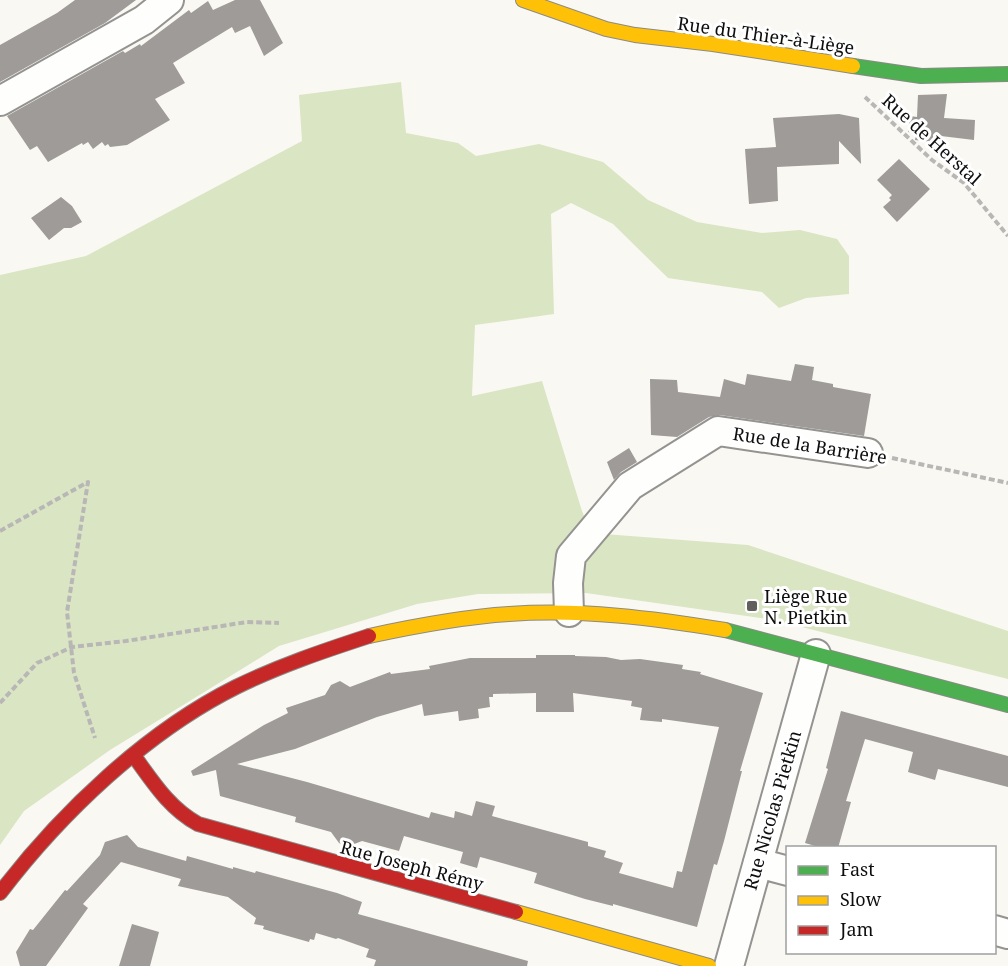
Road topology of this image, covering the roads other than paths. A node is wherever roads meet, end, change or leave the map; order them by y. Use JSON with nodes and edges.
{"nodes":[{"id":1,"x":169,"y":0,"type":"edge"},
{"id":2,"x":523,"y":0,"type":"edge"},
{"id":3,"x":1008,"y":74,"type":"edge"},
{"id":4,"x":0,"y":101,"type":"edge"},
{"id":5,"x":868,"y":453,"type":"road end"},
{"id":6,"x":569,"y":612,"type":"junction"},
{"id":7,"x":816,"y":654,"type":"junction"},
{"id":8,"x":1008,"y":705,"type":"edge"},
{"id":9,"x":134,"y":756,"type":"junction"},
{"id":10,"x":758,"y":863,"type":"junction"},
{"id":11,"x":786,"y":871,"type":"edge"},
{"id":12,"x":0,"y":893,"type":"edge"},
{"id":13,"x":709,"y":966,"type":"edge"},
{"id":14,"x":729,"y":966,"type":"edge"}],
"edges":[{"from":1,"to":4,"type":"street"},
{"from":2,"to":3,"type":"street","name":"Rue du Thier-à-Liège"},
{"from":5,"to":6,"type":"street","name":"Rue de la Barrière"},
{"from":6,"to":7,"type":"street"},
{"from":6,"to":9,"type":"street"},
{"from":7,"to":8,"type":"street"},
{"from":7,"to":10,"type":"street","name":"Rue Nicolas Pietkin"},
{"from":9,"to":12,"type":"street"},
{"from":9,"to":13,"type":"street","name":"Rue Joseph Rémy"},
{"from":10,"to":11,"type":"street"},
{"from":10,"to":14,"type":"street","name":"Rue Nicolas Pietkin"}]}
